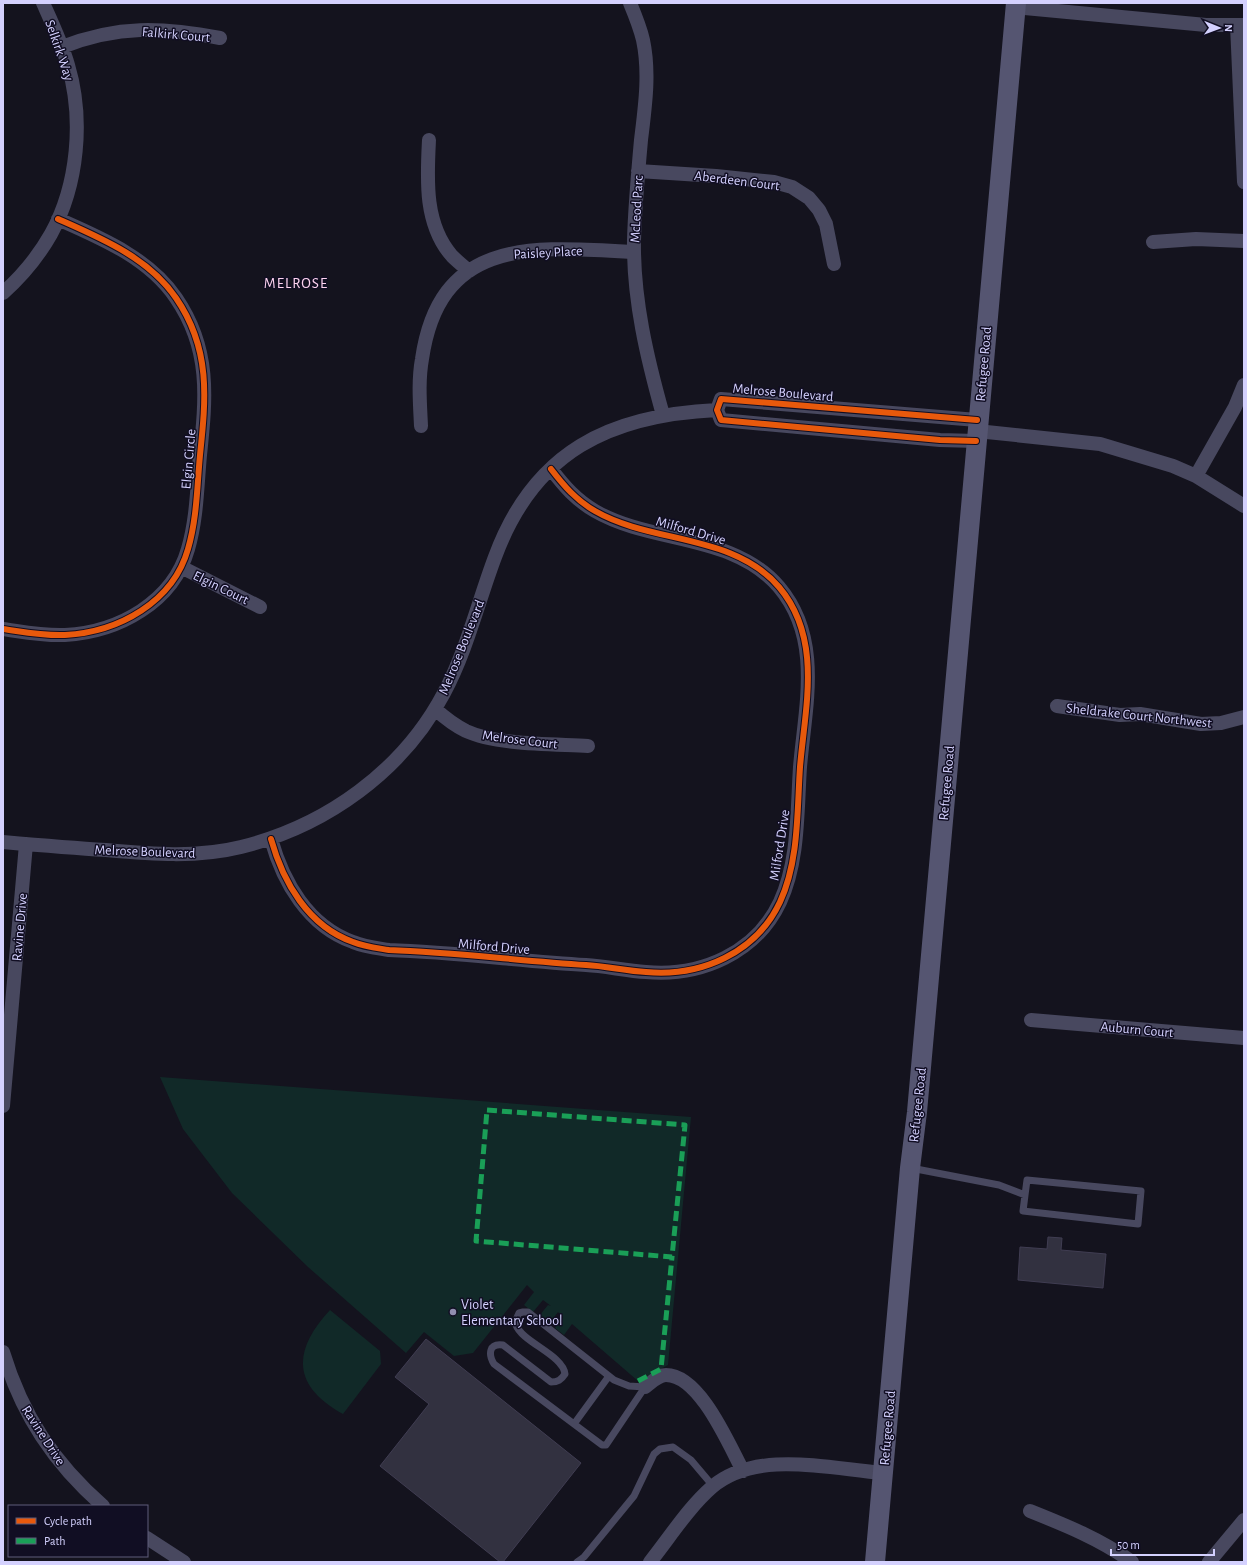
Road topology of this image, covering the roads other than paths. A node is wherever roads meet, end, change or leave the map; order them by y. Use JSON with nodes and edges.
{"nodes":[{"id":1,"x":43,"y":3,"type":"edge"},
{"id":2,"x":630,"y":3,"type":"edge"},
{"id":3,"x":1015,"y":5,"type":"edge"},
{"id":4,"x":1240,"y":25,"type":"edge"},
{"id":5,"x":220,"y":38,"type":"dead end"},
{"id":6,"x":62,"y":48,"type":"junction"},
{"id":7,"x":429,"y":140,"type":"dead end"},
{"id":8,"x":638,"y":171,"type":"junction"},
{"id":9,"x":1244,"y":182,"type":"edge"},
{"id":10,"x":58,"y":219,"type":"junction"},
{"id":11,"x":1244,"y":241,"type":"edge"},
{"id":12,"x":1153,"y":242,"type":"dead end"},
{"id":13,"x":634,"y":252,"type":"junction"},
{"id":14,"x":834,"y":264,"type":"dead end"},
{"id":15,"x":469,"y":271,"type":"junction"},
{"id":16,"x":3,"y":293,"type":"edge"},
{"id":17,"x":1244,"y":385,"type":"edge"},
{"id":18,"x":718,"y":410,"type":"junction"},
{"id":19,"x":663,"y":416,"type":"junction"},
{"id":20,"x":420,"y":426,"type":"dead end"},
{"id":21,"x":977,"y":431,"type":"junction"},
{"id":22,"x":551,"y":469,"type":"junction"},
{"id":23,"x":1196,"y":476,"type":"junction"},
{"id":24,"x":1244,"y":506,"type":"edge"},
{"id":25,"x":181,"y":567,"type":"junction"},
{"id":26,"x":260,"y":607,"type":"dead end"},
{"id":27,"x":3,"y":629,"type":"edge"},
{"id":28,"x":1057,"y":706,"type":"dead end"},
{"id":29,"x":435,"y":709,"type":"junction"},
{"id":30,"x":1244,"y":717,"type":"edge"},
{"id":31,"x":588,"y":746,"type":"dead end"},
{"id":32,"x":271,"y":839,"type":"junction"},
{"id":33,"x":3,"y":842,"type":"edge"},
{"id":34,"x":26,"y":844,"type":"junction"},
{"id":35,"x":1031,"y":1020,"type":"dead end"},
{"id":36,"x":1244,"y":1038,"type":"edge"},
{"id":37,"x":3,"y":1106,"type":"edge"},
{"id":38,"x":910,"y":1168,"type":"junction"},
{"id":39,"x":1025,"y":1195,"type":"junction"},
{"id":40,"x":3,"y":1352,"type":"edge"},
{"id":41,"x":609,"y":1376,"type":"junction"},
{"id":42,"x":645,"y":1387,"type":"junction"},
{"id":43,"x":574,"y":1424,"type":"junction"},
{"id":44,"x":743,"y":1471,"type":"junction"},
{"id":45,"x":883,"y":1473,"type":"junction"},
{"id":46,"x":713,"y":1486,"type":"junction"},
{"id":47,"x":102,"y":1505,"type":"edge"},
{"id":48,"x":1030,"y":1510,"type":"dead end"},
{"id":49,"x":1244,"y":1520,"type":"edge"},
{"id":50,"x":148,"y":1539,"type":"edge"},
{"id":51,"x":184,"y":1562,"type":"edge"},
{"id":52,"x":577,"y":1562,"type":"edge"},
{"id":53,"x":650,"y":1562,"type":"edge"},
{"id":54,"x":875,"y":1562,"type":"edge"},
{"id":55,"x":1132,"y":1562,"type":"edge"},
{"id":56,"x":1209,"y":1562,"type":"edge"}],
"edges":[{"from":1,"to":6,"type":"street","name":"Selkirk Way"},
{"from":2,"to":8,"type":"street","name":"McLeod Parc"},
{"from":3,"to":4,"type":"street"},
{"from":3,"to":21,"type":"main road","name":"Refugee Road"},
{"from":4,"to":9,"type":"street"},
{"from":5,"to":6,"type":"street","name":"Falkirk Court"},
{"from":6,"to":10,"type":"street","name":"Selkirk Way"},
{"from":7,"to":15,"type":"street"},
{"from":8,"to":13,"type":"street","name":"McLeod Parc"},
{"from":8,"to":14,"type":"street","name":"Aberdeen Court"},
{"from":10,"to":16,"type":"street","name":"Selkirk Way"},
{"from":10,"to":25,"type":"street","name":"Elgin Circle"},
{"from":11,"to":12,"type":"street"},
{"from":13,"to":15,"type":"street","name":"Paisley Place"},
{"from":13,"to":19,"type":"street","name":"McLeod Parc"},
{"from":15,"to":20,"type":"street","name":"Paisley Place"},
{"from":17,"to":23,"type":"street"},
{"from":18,"to":19,"type":"street","name":"Melrose Boulevard"},
{"from":18,"to":21,"type":"street","name":"Melrose Boulevard"},
{"from":18,"to":21,"type":"street","name":"Melrose Boulevard"},
{"from":19,"to":22,"type":"street","name":"Melrose Boulevard"},
{"from":21,"to":23,"type":"street"},
{"from":21,"to":38,"type":"main road","name":"Refugee Road"},
{"from":22,"to":29,"type":"street","name":"Melrose Boulevard"},
{"from":22,"to":32,"type":"street","name":"Milford Drive"},
{"from":23,"to":24,"type":"street"},
{"from":25,"to":26,"type":"street","name":"Elgin Court"},
{"from":25,"to":27,"type":"street","name":"Elgin Circle"},
{"from":28,"to":30,"type":"street","name":"Sheldrake Court Northwest"},
{"from":29,"to":31,"type":"street","name":"Melrose Court"},
{"from":29,"to":32,"type":"street","name":"Melrose Boulevard"},
{"from":32,"to":34,"type":"street","name":"Melrose Boulevard"},
{"from":33,"to":34,"type":"street","name":"Melrose Boulevard"},
{"from":34,"to":37,"type":"street","name":"Ravine Drive"},
{"from":35,"to":36,"type":"street","name":"Auburn Court"},
{"from":38,"to":39,"type":"lane"},
{"from":38,"to":45,"type":"main road","name":"Refugee Road"},
{"from":39,"to":39,"type":"lane"},
{"from":40,"to":47,"type":"street","name":"Ravine Drive"},
{"from":41,"to":42,"type":"lane"},
{"from":41,"to":43,"type":"lane"},
{"from":41,"to":43,"type":"lane"},
{"from":42,"to":43,"type":"lane"},
{"from":42,"to":44,"type":"street"},
{"from":44,"to":45,"type":"street"},
{"from":44,"to":46,"type":"street"},
{"from":45,"to":54,"type":"main road","name":"Refugee Road"},
{"from":46,"to":52,"type":"lane"},
{"from":46,"to":53,"type":"street"},
{"from":48,"to":55,"type":"street"},
{"from":49,"to":56,"type":"street"},
{"from":50,"to":51,"type":"street"}]}
